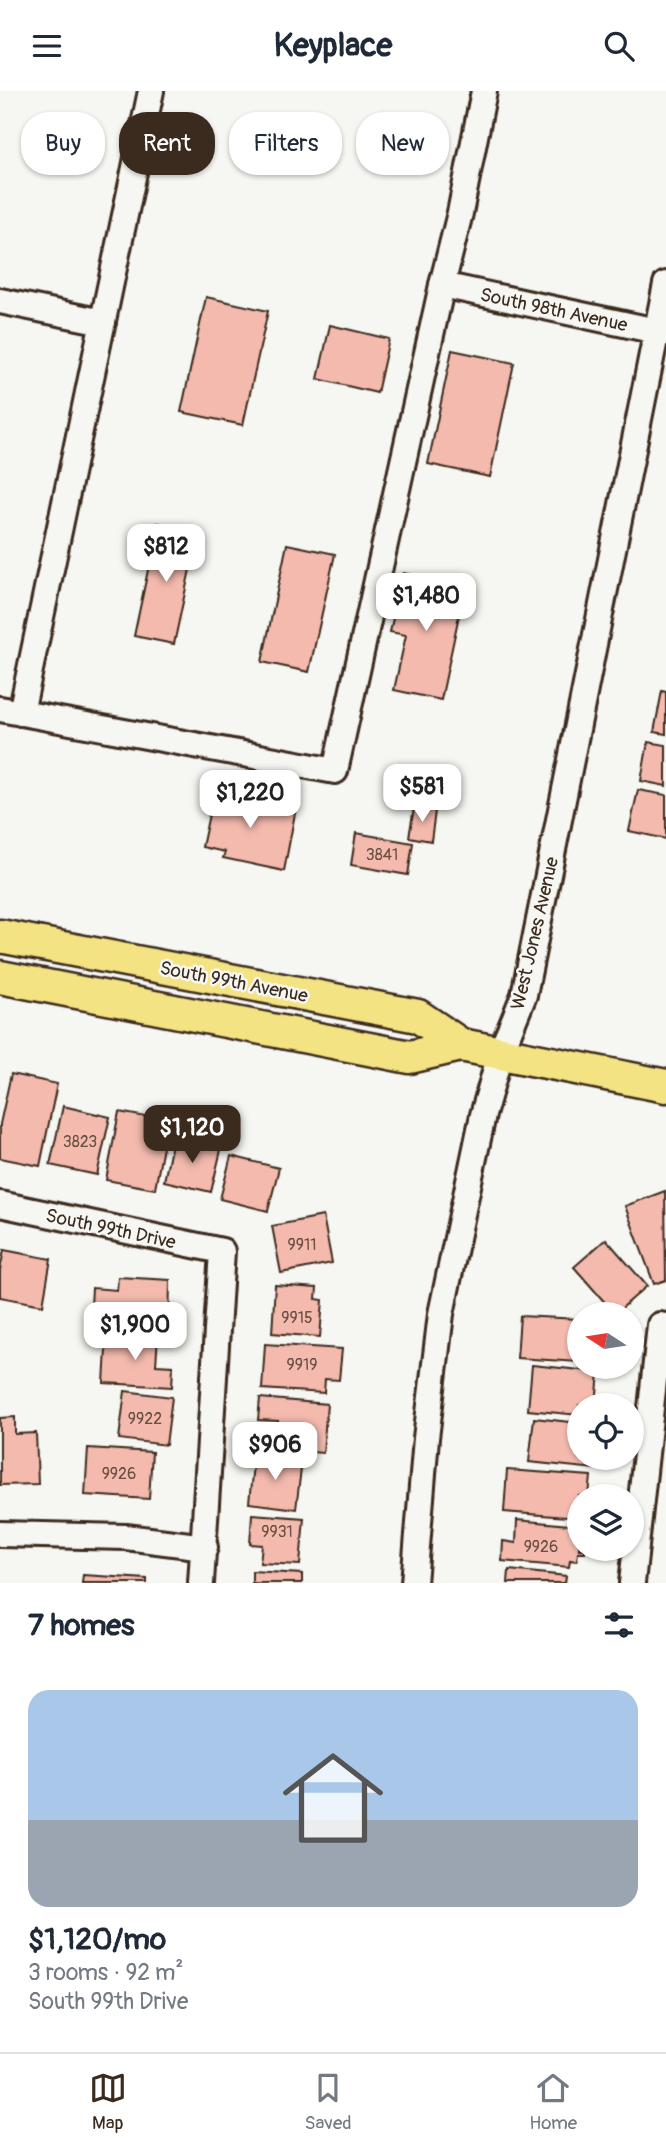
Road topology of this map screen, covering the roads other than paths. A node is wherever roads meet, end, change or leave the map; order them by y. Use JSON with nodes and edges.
{"nodes":[{"id":1,"x":151,"y":91,"type":"edge"},
{"id":2,"x":484,"y":91,"type":"edge"},
{"id":3,"x":666,"y":284,"type":"edge"},
{"id":4,"x":442,"y":285,"type":"junction"},
{"id":5,"x":0,"y":301,"type":"edge"},
{"id":6,"x":103,"y":322,"type":"junction"},
{"id":7,"x":661,"y":332,"type":"edge"},
{"id":8,"x":11,"y":711,"type":"edge"},
{"id":9,"x":0,"y":936,"type":"edge"},
{"id":10,"x":0,"y":977,"type":"edge"},
{"id":11,"x":461,"y":1045,"type":"junction"},
{"id":12,"x":500,"y":1054,"type":"junction"},
{"id":13,"x":666,"y":1086,"type":"edge"},
{"id":14,"x":0,"y":1204,"type":"edge"},
{"id":15,"x":663,"y":1326,"type":"edge"},
{"id":16,"x":0,"y":1534,"type":"edge"},
{"id":17,"x":205,"y":1547,"type":"junction"},
{"id":18,"x":201,"y":1583,"type":"edge"},
{"id":19,"x":414,"y":1583,"type":"edge"},
{"id":20,"x":632,"y":1583,"type":"edge"}],
"edges":[{"from":1,"to":6,"type":"street"},
{"from":2,"to":4,"type":"street"},
{"from":3,"to":7,"type":"street","name":"West Jones Avenue"},
{"from":4,"to":7,"type":"street","name":"South 98th Avenue"},
{"from":4,"to":8,"type":"street"},
{"from":5,"to":6,"type":"street"},
{"from":6,"to":8,"type":"street"},
{"from":7,"to":12,"type":"street","name":"West Jones Avenue"},
{"from":9,"to":11,"type":"main road","name":"South 99th Avenue"},
{"from":10,"to":11,"type":"main road","name":"South 99th Avenue"},
{"from":11,"to":12,"type":"main road","name":"South 99th Avenue"},
{"from":12,"to":13,"type":"main road","name":"South 99th Avenue"},
{"from":12,"to":19,"type":"street","name":"West Jones Avenue"},
{"from":14,"to":17,"type":"street","name":"South 99th Drive"},
{"from":15,"to":20,"type":"street"},
{"from":16,"to":17,"type":"street"},
{"from":17,"to":18,"type":"street"}]}
